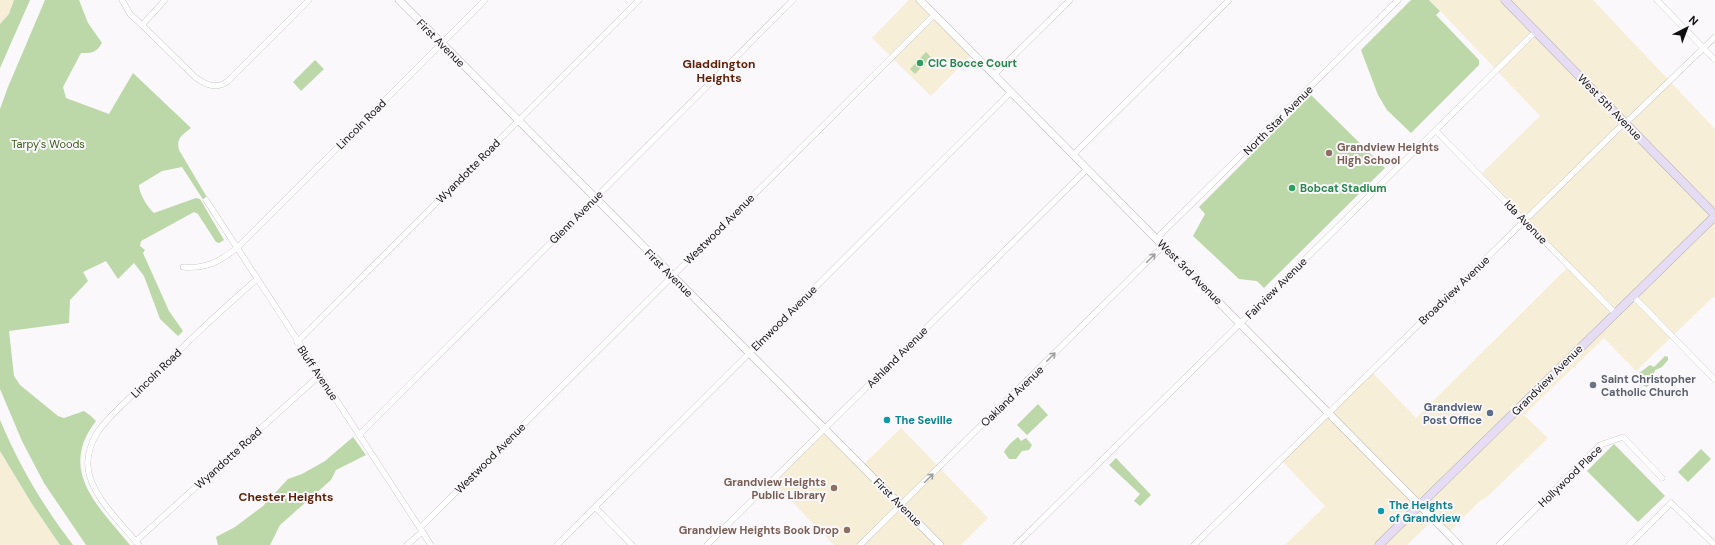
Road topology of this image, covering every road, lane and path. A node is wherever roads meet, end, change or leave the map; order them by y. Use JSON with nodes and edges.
{"nodes":[{"id":1,"x":122,"y":0,"type":"edge"},
{"id":2,"x":165,"y":0,"type":"edge"},
{"id":3,"x":309,"y":0,"type":"edge"},
{"id":4,"x":399,"y":0,"type":"edge"},
{"id":5,"x":485,"y":0,"type":"edge"},
{"id":6,"x":639,"y":0,"type":"edge"},
{"id":7,"x":793,"y":0,"type":"edge"},
{"id":8,"x":920,"y":0,"type":"edge"},
{"id":9,"x":1070,"y":0,"type":"edge"},
{"id":10,"x":1229,"y":0,"type":"edge"},
{"id":11,"x":1398,"y":0,"type":"edge"},
{"id":12,"x":1505,"y":0,"type":"edge"},
{"id":13,"x":1657,"y":0,"type":"edge"},
{"id":14,"x":934,"y":15,"type":"junction"},
{"id":15,"x":142,"y":25,"type":"junction"},
{"id":16,"x":1536,"y":31,"type":"junction"},
{"id":17,"x":1715,"y":37,"type":"edge"},
{"id":18,"x":442,"y":43,"type":"junction"},
{"id":19,"x":1703,"y":48,"type":"junction"},
{"id":20,"x":1715,"y":60,"type":"edge"},
{"id":21,"x":994,"y":75,"type":"junction"},
{"id":22,"x":1011,"y":92,"type":"junction"},
{"id":23,"x":519,"y":120,"type":"junction"},
{"id":24,"x":1626,"y":123,"type":"junction"},
{"id":25,"x":1436,"y":131,"type":"junction"},
{"id":26,"x":1073,"y":155,"type":"junction"},
{"id":27,"x":1087,"y":169,"type":"junction"},
{"id":28,"x":596,"y":198,"type":"junction"},
{"id":29,"x":206,"y":200,"type":"dead end"},
{"id":30,"x":1715,"y":216,"type":"edge"},
{"id":31,"x":1525,"y":221,"type":"junction"},
{"id":32,"x":1156,"y":239,"type":"junction"},
{"id":33,"x":1163,"y":246,"type":"junction"},
{"id":34,"x":237,"y":248,"type":"junction"},
{"id":35,"x":183,"y":267,"type":"dead end"},
{"id":36,"x":672,"y":276,"type":"junction"},
{"id":37,"x":257,"y":278,"type":"junction"},
{"id":38,"x":1633,"y":296,"type":"junction"},
{"id":39,"x":1615,"y":313,"type":"junction"},
{"id":40,"x":1240,"y":323,"type":"junction"},
{"id":41,"x":297,"y":342,"type":"junction"},
{"id":42,"x":750,"y":353,"type":"junction"},
{"id":43,"x":320,"y":375,"type":"junction"},
{"id":44,"x":1715,"y":380,"type":"edge"},
{"id":45,"x":1329,"y":412,"type":"junction"},
{"id":46,"x":824,"y":429,"type":"junction"},
{"id":47,"x":359,"y":435,"type":"junction"},
{"id":48,"x":1662,"y":478,"type":"dead end"},
{"id":49,"x":901,"y":505,"type":"junction"},
{"id":50,"x":1420,"y":505,"type":"junction"},
{"id":51,"x":595,"y":507,"type":"junction"},
{"id":52,"x":421,"y":530,"type":"junction"},
{"id":53,"x":137,"y":543,"type":"edge"},
{"id":54,"x":407,"y":545,"type":"edge"},
{"id":55,"x":431,"y":545,"type":"edge"},
{"id":56,"x":557,"y":545,"type":"edge"},
{"id":57,"x":632,"y":545,"type":"edge"},
{"id":58,"x":707,"y":545,"type":"edge"},
{"id":59,"x":860,"y":545,"type":"edge"},
{"id":60,"x":940,"y":545,"type":"edge"},
{"id":61,"x":1016,"y":545,"type":"edge"},
{"id":62,"x":1194,"y":545,"type":"edge"},
{"id":63,"x":1380,"y":545,"type":"edge"},
{"id":64,"x":1460,"y":545,"type":"edge"},
{"id":65,"x":1499,"y":545,"type":"edge"},
{"id":66,"x":1629,"y":545,"type":"edge"},
{"id":67,"x":1715,"y":545,"type":"edge"}],
"edges":[{"from":1,"to":15,"type":"street"},
{"from":2,"to":15,"type":"street"},
{"from":3,"to":15,"type":"street"},
{"from":4,"to":18,"type":"street","name":"First Avenue"},
{"from":5,"to":18,"type":"street","name":"Lincoln Road"},
{"from":6,"to":23,"type":"street","name":"Wyandotte Road"},
{"from":7,"to":28,"type":"street","name":"Glenn Avenue"},
{"from":8,"to":14,"type":"street","name":"West 3rd Avenue"},
{"from":9,"to":21,"type":"street"},
{"from":10,"to":26,"type":"street"},
{"from":11,"to":32,"type":"street","name":"North Star Avenue"},
{"from":12,"to":16,"type":"main road","name":"West 5th Avenue"},
{"from":13,"to":19,"type":"street"},
{"from":14,"to":21,"type":"street","name":"West 3rd Avenue"},
{"from":14,"to":36,"type":"street","name":"Westwood Avenue"},
{"from":16,"to":24,"type":"main road","name":"West 5th Avenue"},
{"from":16,"to":25,"type":"street","name":"Fairview Avenue"},
{"from":17,"to":19,"type":"street","name":"Broadview Avenue"},
{"from":18,"to":23,"type":"street","name":"First Avenue"},
{"from":18,"to":34,"type":"street","name":"Lincoln Road"},
{"from":19,"to":20,"type":"street"},
{"from":19,"to":24,"type":"street","name":"Broadview Avenue"},
{"from":21,"to":22,"type":"street","name":"West 3rd Avenue"},
{"from":22,"to":26,"type":"street","name":"West 3rd Avenue"},
{"from":22,"to":42,"type":"street","name":"Elmwood Avenue"},
{"from":23,"to":28,"type":"street","name":"First Avenue"},
{"from":23,"to":41,"type":"street","name":"Wyandotte Road"},
{"from":24,"to":30,"type":"main road","name":"West 5th Avenue"},
{"from":24,"to":31,"type":"street","name":"Broadview Avenue"},
{"from":25,"to":31,"type":"street","name":"Ida Avenue"},
{"from":25,"to":40,"type":"street","name":"Fairview Avenue"},
{"from":26,"to":27,"type":"street","name":"West 3rd Avenue"},
{"from":27,"to":32,"type":"street","name":"West 3rd Avenue"},
{"from":27,"to":46,"type":"street","name":"Ashland Avenue"},
{"from":28,"to":36,"type":"street","name":"First Avenue"},
{"from":28,"to":47,"type":"street","name":"Glenn Avenue"},
{"from":29,"to":34,"type":"street","name":"Bluff Avenue"},
{"from":30,"to":38,"type":"main road","name":"Grandview Avenue"},
{"from":31,"to":39,"type":"street","name":"Ida Avenue"},
{"from":31,"to":45,"type":"street","name":"Broadview Avenue"},
{"from":32,"to":33,"type":"street","name":"West 3rd Avenue"},
{"from":33,"to":40,"type":"street","name":"West 3rd Avenue"},
{"from":49,"to":33,"type":"street","name":"Oakland Avenue","one_way":true},
{"from":34,"to":35,"type":"street","name":"Lincoln Road"},
{"from":34,"to":37,"type":"street","name":"Bluff Avenue"},
{"from":36,"to":42,"type":"street","name":"First Avenue"},
{"from":36,"to":52,"type":"street","name":"Westwood Avenue"},
{"from":37,"to":41,"type":"street","name":"Bluff Avenue"},
{"from":37,"to":53,"type":"street","name":"Lincoln Road"},
{"from":38,"to":39,"type":"main road","name":"Grandview Avenue"},
{"from":38,"to":44,"type":"street"},
{"from":39,"to":50,"type":"main road","name":"Grandview Avenue"},
{"from":40,"to":45,"type":"street","name":"West 3rd Avenue"},
{"from":40,"to":61,"type":"street","name":"Fairview Avenue"},
{"from":41,"to":43,"type":"street","name":"Bluff Avenue"},
{"from":42,"to":46,"type":"street","name":"First Avenue"},
{"from":42,"to":51,"type":"street","name":"Elmwood Avenue"},
{"from":43,"to":47,"type":"street","name":"Bluff Avenue"},
{"from":43,"to":53,"type":"street","name":"Wyandotte Road"},
{"from":45,"to":50,"type":"street","name":"West 3rd Avenue"},
{"from":45,"to":62,"type":"street","name":"Broadview Avenue"},
{"from":46,"to":49,"type":"street","name":"First Avenue"},
{"from":46,"to":58,"type":"street","name":"Ashland Avenue"},
{"from":47,"to":52,"type":"street","name":"Bluff Avenue"},
{"from":48,"to":65,"type":"street","name":"Hollywood Place"},
{"from":49,"to":59,"type":"street","name":"Oakland Avenue"},
{"from":49,"to":60,"type":"street","name":"First Avenue"},
{"from":50,"to":63,"type":"main road","name":"Grandview Avenue"},
{"from":50,"to":64,"type":"street","name":"West 3rd Avenue"},
{"from":51,"to":56,"type":"street","name":"Elmwood Avenue"},
{"from":51,"to":57,"type":"street"},
{"from":52,"to":54,"type":"street","name":"Westwood Avenue"},
{"from":52,"to":55,"type":"street","name":"Bluff Avenue"},
{"from":66,"to":67,"type":"street"}]}
